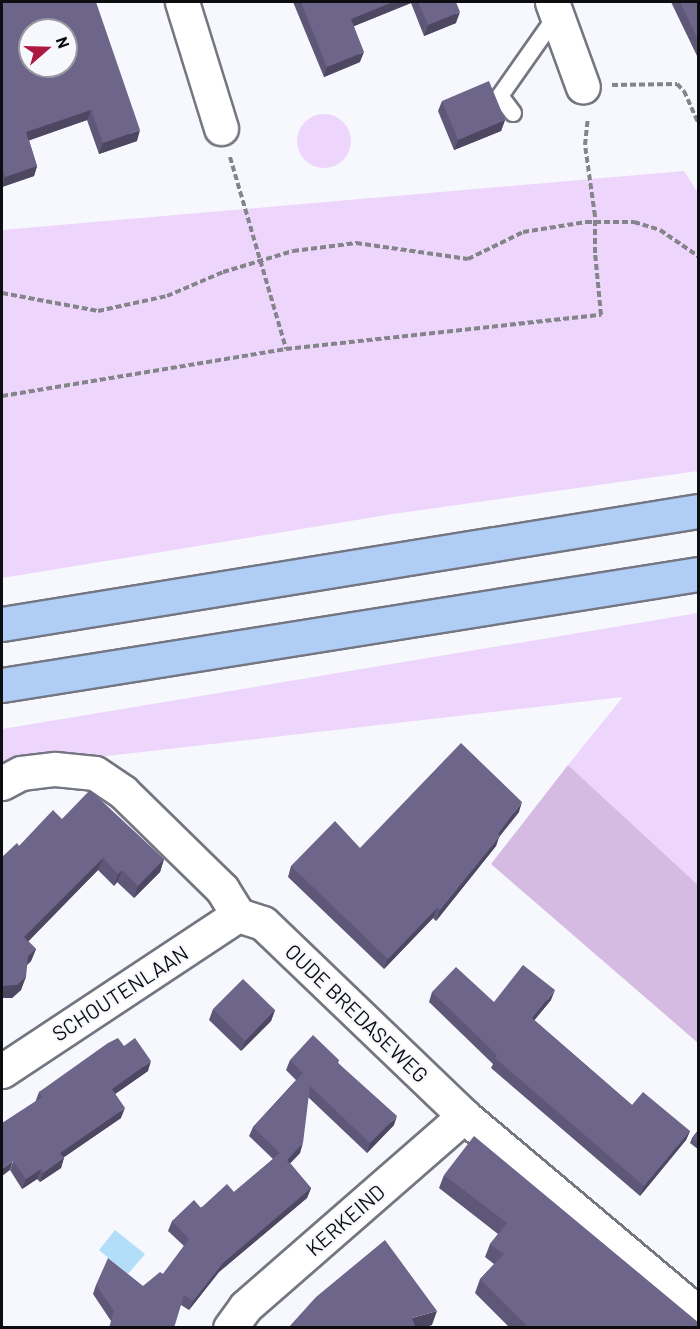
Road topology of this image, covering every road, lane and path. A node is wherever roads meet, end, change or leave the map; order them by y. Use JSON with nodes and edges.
{"nodes":[{"id":1,"x":182,"y":2,"type":"edge"},
{"id":2,"x":554,"y":8,"type":"edge"},
{"id":3,"x":583,"y":87,"type":"joint"},
{"id":4,"x":513,"y":114,"type":"dead end"},
{"id":5,"x":699,"y":122,"type":"edge"},
{"id":6,"x":221,"y":128,"type":"dead end"},
{"id":7,"x":585,"y":145,"type":"dead end"},
{"id":8,"x":238,"y":185,"type":"dead end"},
{"id":9,"x":594,"y":222,"type":"junction"},
{"id":10,"x":699,"y":256,"type":"edge"},
{"id":11,"x":260,"y":259,"type":"junction"},
{"id":12,"x":2,"y":293,"type":"edge"},
{"id":13,"x":285,"y":349,"type":"junction"},
{"id":14,"x":2,"y":396,"type":"edge"},
{"id":15,"x":699,"y":511,"type":"edge"},
{"id":16,"x":699,"y":574,"type":"edge"},
{"id":17,"x":2,"y":624,"type":"edge"},
{"id":18,"x":2,"y":685,"type":"edge"},
{"id":19,"x":2,"y":783,"type":"edge"},
{"id":20,"x":238,"y":915,"type":"junction"},
{"id":21,"x":2,"y":1071,"type":"edge"},
{"id":22,"x":464,"y":1116,"type":"junction"},
{"id":23,"x":699,"y":1313,"type":"edge"},
{"id":24,"x":230,"y":1328,"type":"edge"}],
"edges":[{"from":1,"to":6,"type":"street"},
{"from":2,"to":3,"type":"street"},
{"from":2,"to":4,"type":"lane"},
{"from":3,"to":5,"type":"path"},
{"from":7,"to":9,"type":"path"},
{"from":8,"to":11,"type":"path"},
{"from":9,"to":10,"type":"path"},
{"from":9,"to":11,"type":"path"},
{"from":9,"to":13,"type":"path"},
{"from":11,"to":12,"type":"path"},
{"from":11,"to":13,"type":"path"},
{"from":13,"to":14,"type":"path"},
{"from":15,"to":17,"type":"highway"},
{"from":16,"to":18,"type":"highway"},
{"from":19,"to":20,"type":"street"},
{"from":20,"to":21,"type":"street","name":"SCHOUTENLAAN"},
{"from":20,"to":22,"type":"street","name":"OUDE BREDASEWEG"},
{"from":22,"to":23,"type":"street","name":"OUDE BREDASEWEG"},
{"from":22,"to":24,"type":"street","name":"KERKEIND"}]}
